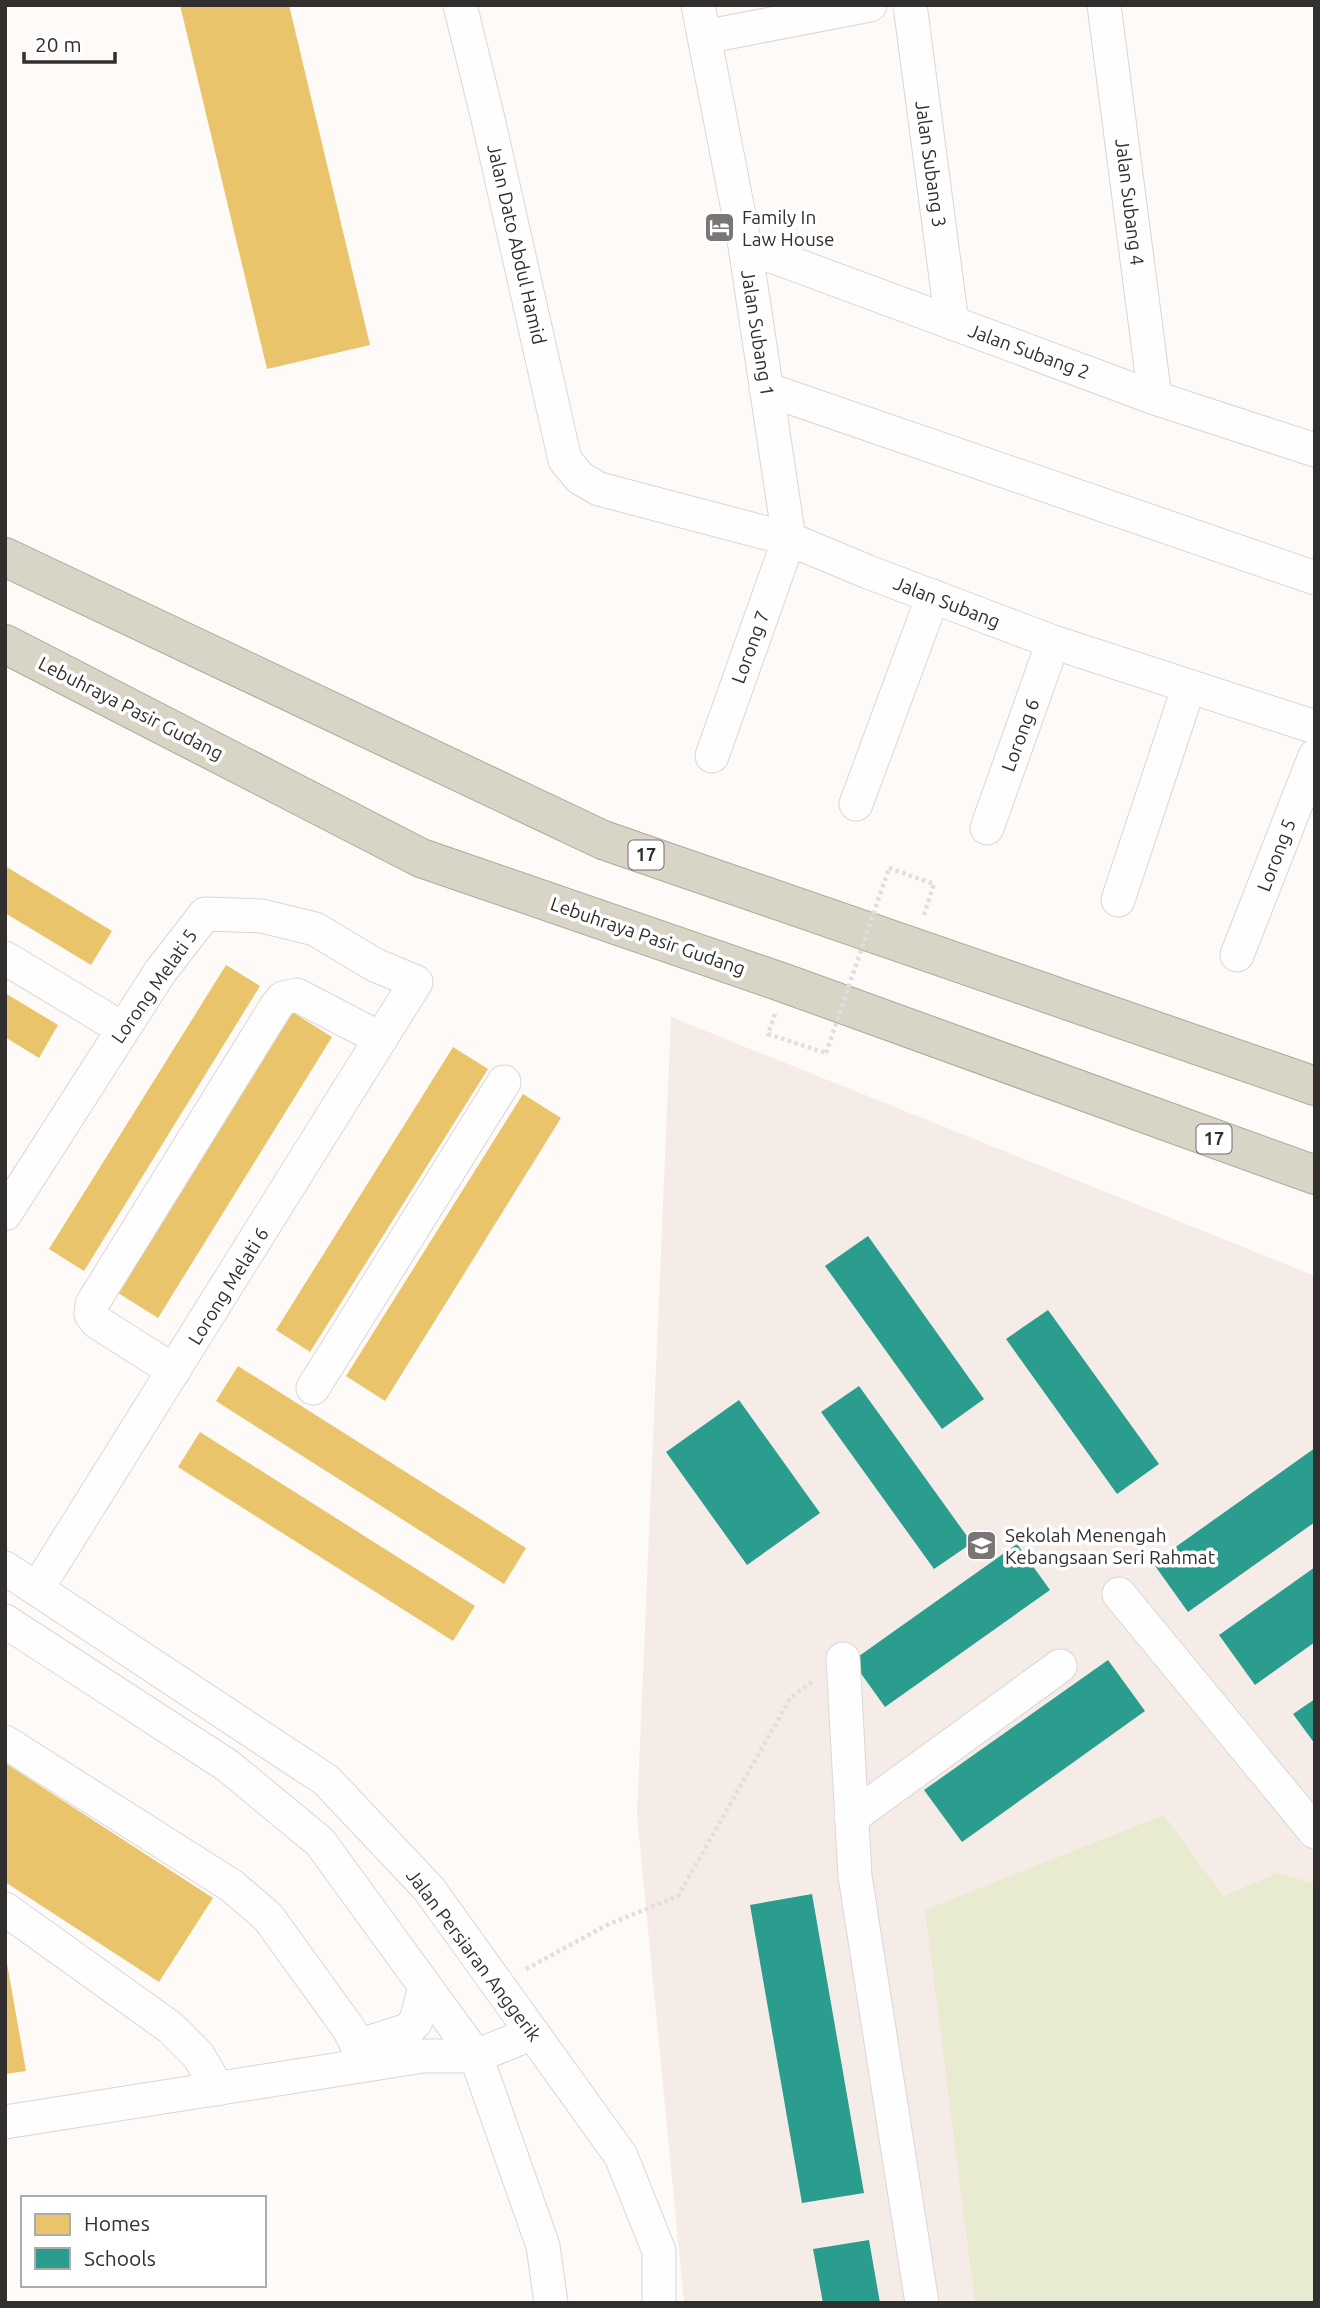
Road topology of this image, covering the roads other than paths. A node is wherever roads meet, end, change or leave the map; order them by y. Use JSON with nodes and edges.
{"nodes":[{"id":1,"x":460,"y":5,"type":"edge"},
{"id":2,"x":870,"y":5,"type":"edge"},
{"id":3,"x":910,"y":5,"type":"edge"},
{"id":4,"x":1104,"y":5,"type":"edge"},
{"id":5,"x":701,"y":21,"type":"edge"},
{"id":6,"x":745,"y":246,"type":"junction"},
{"id":7,"x":952,"y":323,"type":"junction"},
{"id":8,"x":766,"y":388,"type":"junction"},
{"id":9,"x":1155,"y":398,"type":"junction"},
{"id":10,"x":1315,"y":450,"type":"edge"},
{"id":11,"x":580,"y":478,"type":"joint"},
{"id":12,"x":789,"y":539,"type":"junction"},
{"id":13,"x":5,"y":557,"type":"edge"},
{"id":14,"x":1315,"y":578,"type":"edge"},
{"id":15,"x":933,"y":596,"type":"junction"},
{"id":16,"x":1053,"y":642,"type":"junction"},
{"id":17,"x":5,"y":644,"type":"edge"},
{"id":18,"x":1189,"y":686,"type":"junction"},
{"id":19,"x":1315,"y":726,"type":"edge"},
{"id":20,"x":712,"y":756,"type":"dead end"},
{"id":21,"x":1315,"y":756,"type":"edge"},
{"id":22,"x":856,"y":804,"type":"dead end"},
{"id":23,"x":987,"y":828,"type":"dead end"},
{"id":24,"x":1118,"y":900,"type":"dead end"},
{"id":25,"x":1237,"y":954,"type":"dead end"},
{"id":26,"x":5,"y":958,"type":"edge"},
{"id":27,"x":416,"y":982,"type":"joint"},
{"id":28,"x":124,"y":1030,"type":"junction"},
{"id":29,"x":381,"y":1039,"type":"junction"},
{"id":30,"x":504,"y":1082,"type":"dead end"},
{"id":31,"x":1315,"y":1086,"type":"edge"},
{"id":32,"x":1315,"y":1175,"type":"edge"},
{"id":33,"x":5,"y":1214,"type":"edge"},
{"id":34,"x":174,"y":1371,"type":"junction"},
{"id":35,"x":313,"y":1388,"type":"dead end"},
{"id":36,"x":5,"y":1568,"type":"edge"},
{"id":37,"x":37,"y":1588,"type":"junction"},
{"id":38,"x":1119,"y":1594,"type":"dead end"},
{"id":39,"x":5,"y":1621,"type":"edge"},
{"id":40,"x":843,"y":1659,"type":"road end"},
{"id":41,"x":1060,"y":1666,"type":"dead end"},
{"id":42,"x":5,"y":1742,"type":"edge"},
{"id":43,"x":851,"y":1818,"type":"junction"},
{"id":44,"x":1315,"y":1832,"type":"edge"},
{"id":45,"x":5,"y":1909,"type":"edge"},
{"id":46,"x":425,"y":1986,"type":"junction"},
{"id":47,"x":533,"y":2033,"type":"junction"},
{"id":48,"x":362,"y":2056,"type":"junction"},
{"id":49,"x":476,"y":2056,"type":"junction"},
{"id":50,"x":218,"y":2089,"type":"junction"},
{"id":51,"x":5,"y":2122,"type":"edge"},
{"id":52,"x":552,"y":2302,"type":"edge"},
{"id":53,"x":659,"y":2303,"type":"edge"},
{"id":54,"x":922,"y":2303,"type":"edge"}],
"edges":[{"from":1,"to":11,"type":"street","name":"Jalan Dato Abdul Hamid"},
{"from":2,"to":5,"type":"street"},
{"from":3,"to":7,"type":"street","name":"Jalan Subang 3"},
{"from":4,"to":9,"type":"street","name":"Jalan Subang 4"},
{"from":5,"to":6,"type":"street","name":"Jalan Subang 1"},
{"from":6,"to":7,"type":"street","name":"Jalan Subang 2"},
{"from":6,"to":8,"type":"street","name":"Jalan Subang 1"},
{"from":7,"to":9,"type":"street","name":"Jalan Subang 2"},
{"from":8,"to":12,"type":"street","name":"Jalan Subang 1"},
{"from":8,"to":14,"type":"street"},
{"from":9,"to":10,"type":"street","name":"Jalan Subang 2"},
{"from":11,"to":12,"type":"street","name":"Jalan Subang"},
{"from":12,"to":15,"type":"street","name":"Jalan Subang"},
{"from":12,"to":20,"type":"street","name":"Lorong 7"},
{"from":13,"to":31,"type":"highway","number":"17"},
{"from":15,"to":16,"type":"street","name":"Jalan Subang"},
{"from":15,"to":22,"type":"street"},
{"from":16,"to":18,"type":"street","name":"Jalan Subang"},
{"from":16,"to":23,"type":"street","name":"Lorong 6"},
{"from":17,"to":32,"type":"highway","name":"Lebuhraya Pasir Gudang","number":"17"},
{"from":18,"to":19,"type":"street","name":"Jalan Subang"},
{"from":18,"to":24,"type":"street"},
{"from":21,"to":25,"type":"street","name":"Lorong 5"},
{"from":26,"to":28,"type":"street"},
{"from":27,"to":28,"type":"street","name":"Lorong Melati 5"},
{"from":27,"to":29,"type":"street","name":"Lorong Melati 6"},
{"from":28,"to":33,"type":"street","name":"Lorong Melati 5"},
{"from":29,"to":34,"type":"street","name":"Lorong Melati 6"},
{"from":29,"to":34,"type":"street"},
{"from":30,"to":35,"type":"street"},
{"from":34,"to":37,"type":"street","name":"Lorong Melati 6"},
{"from":36,"to":37,"type":"street","name":"Jalan Persiaran Anggerik"},
{"from":37,"to":47,"type":"street","name":"Jalan Persiaran Anggerik"},
{"from":38,"to":44,"type":"street"},
{"from":39,"to":46,"type":"street"},
{"from":40,"to":43,"type":"street"},
{"from":41,"to":43,"type":"street"},
{"from":42,"to":48,"type":"street"},
{"from":43,"to":54,"type":"street"},
{"from":45,"to":50,"type":"street"},
{"from":46,"to":48,"type":"street"},
{"from":46,"to":49,"type":"street"},
{"from":47,"to":49,"type":"street"},
{"from":47,"to":53,"type":"street","name":"Jalan Persiaran Anggerik"},
{"from":48,"to":49,"type":"street"},
{"from":48,"to":50,"type":"street"},
{"from":49,"to":52,"type":"street"},
{"from":50,"to":51,"type":"street"}]}
